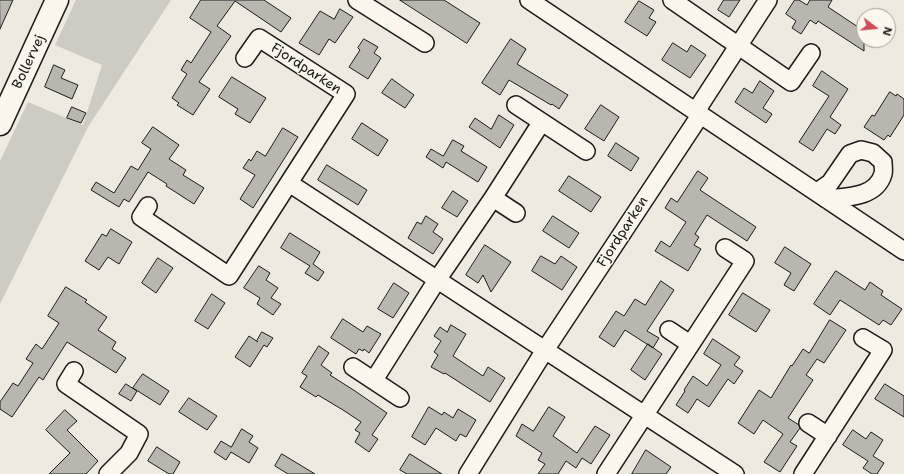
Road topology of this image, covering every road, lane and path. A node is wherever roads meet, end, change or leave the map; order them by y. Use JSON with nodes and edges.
{"nodes":[{"id":1,"x":57,"y":0,"type":"edge"},
{"id":2,"x":357,"y":0,"type":"edge"},
{"id":3,"x":528,"y":0,"type":"edge"},
{"id":4,"x":672,"y":0,"type":"edge"},
{"id":5,"x":768,"y":0,"type":"edge"},
{"id":6,"x":424,"y":44,"type":"dead end"},
{"id":7,"x":738,"y":46,"type":"junction"},
{"id":8,"x":811,"y":53,"type":"dead end"},
{"id":9,"x":245,"y":58,"type":"dead end"},
{"id":10,"x":516,"y":105,"type":"dead end"},
{"id":11,"x":698,"y":113,"type":"junction"},
{"id":12,"x":542,"y":123,"type":"junction"},
{"id":13,"x":0,"y":124,"type":"edge"},
{"id":14,"x":586,"y":151,"type":"dead end"},
{"id":15,"x":289,"y":183,"type":"junction"},
{"id":16,"x":493,"y":198,"type":"junction"},
{"id":17,"x":148,"y":206,"type":"dead end"},
{"id":18,"x":516,"y":213,"type":"dead end"},
{"id":19,"x":725,"y":248,"type":"dead end"},
{"id":20,"x":904,"y":251,"type":"edge"},
{"id":21,"x":438,"y":280,"type":"junction"},
{"id":22,"x":669,"y":330,"type":"dead end"},
{"id":23,"x":863,"y":338,"type":"dead end"},
{"id":24,"x":690,"y":344,"type":"junction"},
{"id":25,"x":545,"y":350,"type":"junction"},
{"id":26,"x":353,"y":367,"type":"dead end"},
{"id":27,"x":74,"y":371,"type":"dead end"},
{"id":28,"x":374,"y":380,"type":"junction"},
{"id":29,"x":400,"y":398,"type":"dead end"},
{"id":30,"x":644,"y":415,"type":"junction"},
{"id":31,"x":808,"y":423,"type":"dead end"},
{"id":32,"x":828,"y":436,"type":"junction"},
{"id":33,"x":108,"y":474,"type":"edge"},
{"id":34,"x":468,"y":474,"type":"edge"},
{"id":35,"x":606,"y":474,"type":"edge"},
{"id":36,"x":735,"y":474,"type":"edge"},
{"id":37,"x":804,"y":474,"type":"edge"}],
"edges":[{"from":1,"to":13,"type":"main road","name":"Bollervej"},
{"from":2,"to":6,"type":"street"},
{"from":3,"to":11,"type":"street"},
{"from":4,"to":7,"type":"street"},
{"from":5,"to":7,"type":"street","name":"Fjordparken"},
{"from":7,"to":8,"type":"street"},
{"from":7,"to":11,"type":"street","name":"Fjordparken"},
{"from":9,"to":15,"type":"street","name":"Fjordparken"},
{"from":10,"to":12,"type":"street"},
{"from":11,"to":20,"type":"street"},
{"from":11,"to":25,"type":"street","name":"Fjordparken"},
{"from":12,"to":14,"type":"street"},
{"from":12,"to":16,"type":"street"},
{"from":15,"to":17,"type":"street","name":"Fjordparken"},
{"from":15,"to":21,"type":"street"},
{"from":16,"to":18,"type":"street"},
{"from":16,"to":21,"type":"street"},
{"from":19,"to":24,"type":"street"},
{"from":21,"to":25,"type":"street"},
{"from":21,"to":28,"type":"street"},
{"from":22,"to":24,"type":"street"},
{"from":23,"to":32,"type":"street"},
{"from":24,"to":30,"type":"street"},
{"from":25,"to":30,"type":"street"},
{"from":25,"to":34,"type":"street","name":"Fjordparken"},
{"from":26,"to":28,"type":"street"},
{"from":27,"to":33,"type":"street"},
{"from":28,"to":29,"type":"street"},
{"from":30,"to":35,"type":"street"},
{"from":30,"to":36,"type":"street"},
{"from":31,"to":32,"type":"street"},
{"from":32,"to":37,"type":"street"}]}
